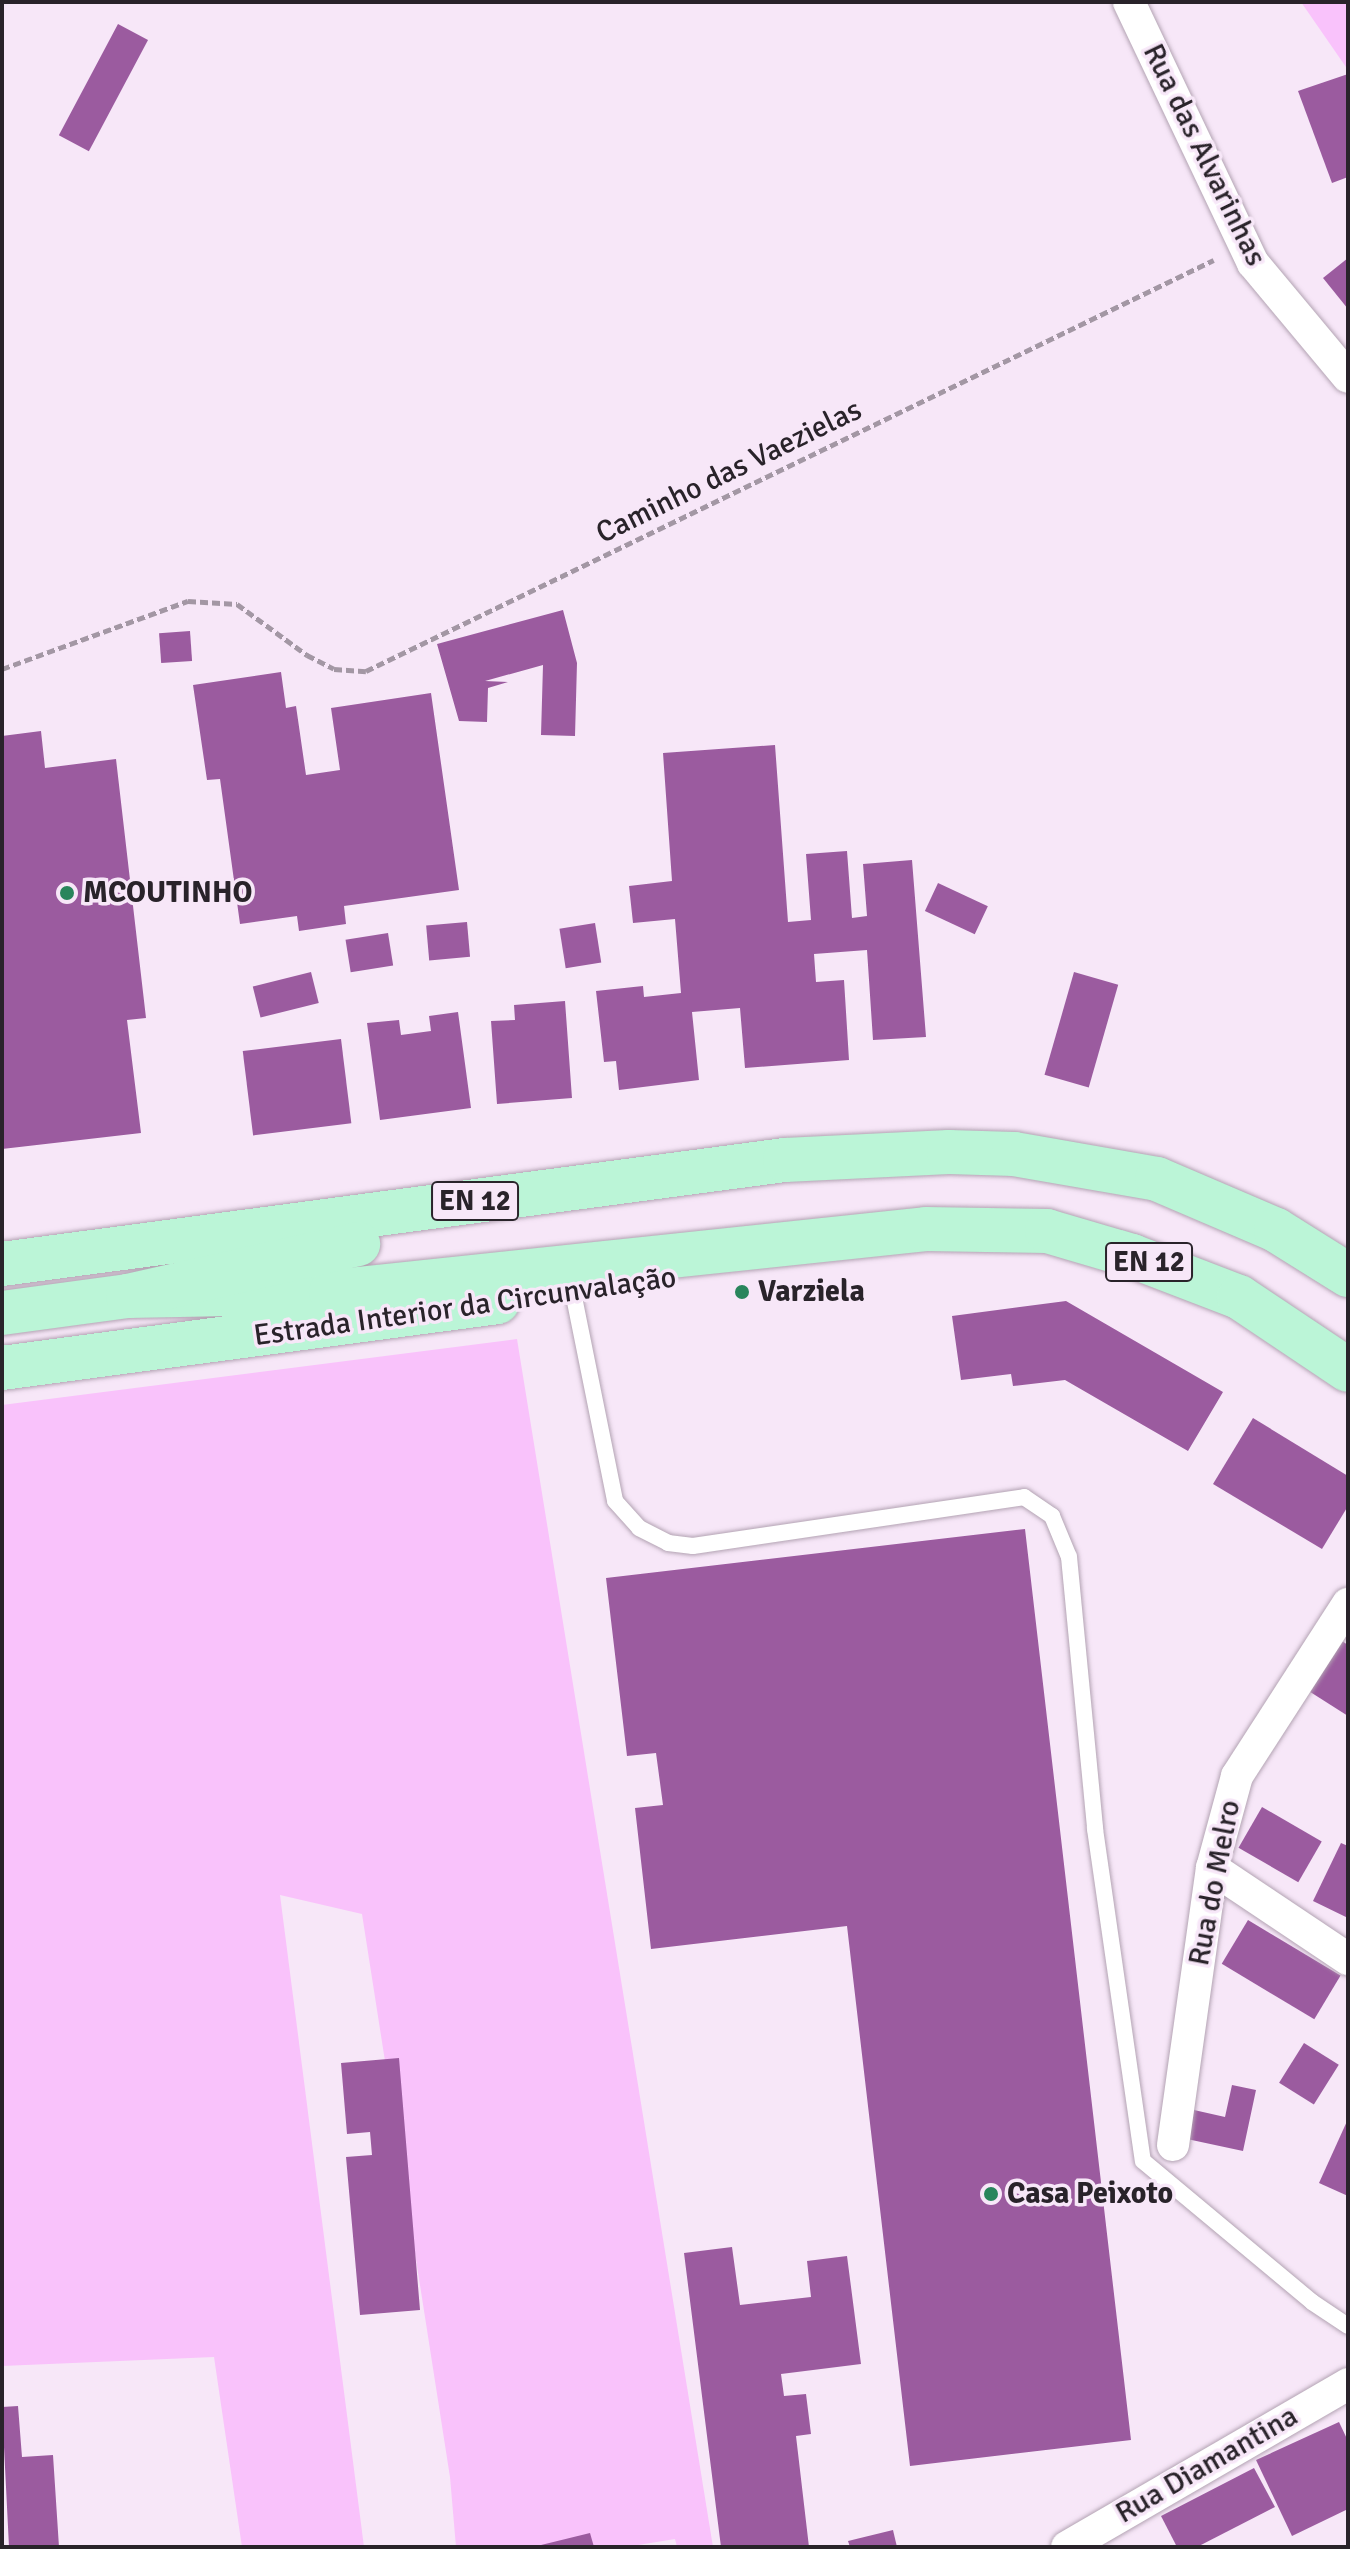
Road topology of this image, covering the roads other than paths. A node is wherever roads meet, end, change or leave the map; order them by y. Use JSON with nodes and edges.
{"nodes":[{"id":1,"x":1129,"y":2,"type":"edge"},
{"id":2,"x":1348,"y":377,"type":"edge"},
{"id":3,"x":949,"y":1152,"type":"junction"},
{"id":4,"x":926,"y":1229,"type":"junction"},
{"id":5,"x":2,"y":1264,"type":"edge"},
{"id":6,"x":1348,"y":1275,"type":"edge"},
{"id":7,"x":573,"y":1292,"type":"junction"},
{"id":8,"x":128,"y":1296,"type":"junction"},
{"id":9,"x":2,"y":1313,"type":"edge"},
{"id":10,"x":2,"y":1368,"type":"edge"},
{"id":11,"x":1348,"y":1370,"type":"edge"},
{"id":12,"x":1348,"y":1604,"type":"edge"},
{"id":13,"x":1212,"y":1868,"type":"junction"},
{"id":14,"x":1348,"y":1959,"type":"edge"},
{"id":15,"x":1173,"y":2145,"type":"dead end"},
{"id":16,"x":1348,"y":2326,"type":"edge"},
{"id":17,"x":1348,"y":2384,"type":"edge"},
{"id":18,"x":1067,"y":2547,"type":"edge"}],
"edges":[{"from":1,"to":2,"type":"street","name":"Rua das Alvarinhas"},
{"from":3,"to":5,"type":"main road","number":"EN 12"},
{"from":3,"to":6,"type":"main road","number":"EN 12"},
{"from":3,"to":8,"type":"main road","number":"EN 12"},
{"from":4,"to":7,"type":"main road","name":"Estrada Interior da Circunvalação","number":"EN 12"},
{"from":4,"to":8,"type":"main road","name":"Estrada Interior da Circunvalação","number":"EN 12"},
{"from":4,"to":11,"type":"main road","name":"Estrada Interior da Circunvalação","number":"EN 12"},
{"from":7,"to":10,"type":"main road","name":"Estrada Interior da Circunvalação","number":"EN 12"},
{"from":7,"to":16,"type":"lane"},
{"from":8,"to":9,"type":"main road","number":"EN 12"},
{"from":12,"to":13,"type":"street","name":"Rua do Melro"},
{"from":13,"to":14,"type":"street"},
{"from":13,"to":15,"type":"street","name":"Rua do Melro"},
{"from":17,"to":18,"type":"street","name":"Rua Diamantina"}]}
